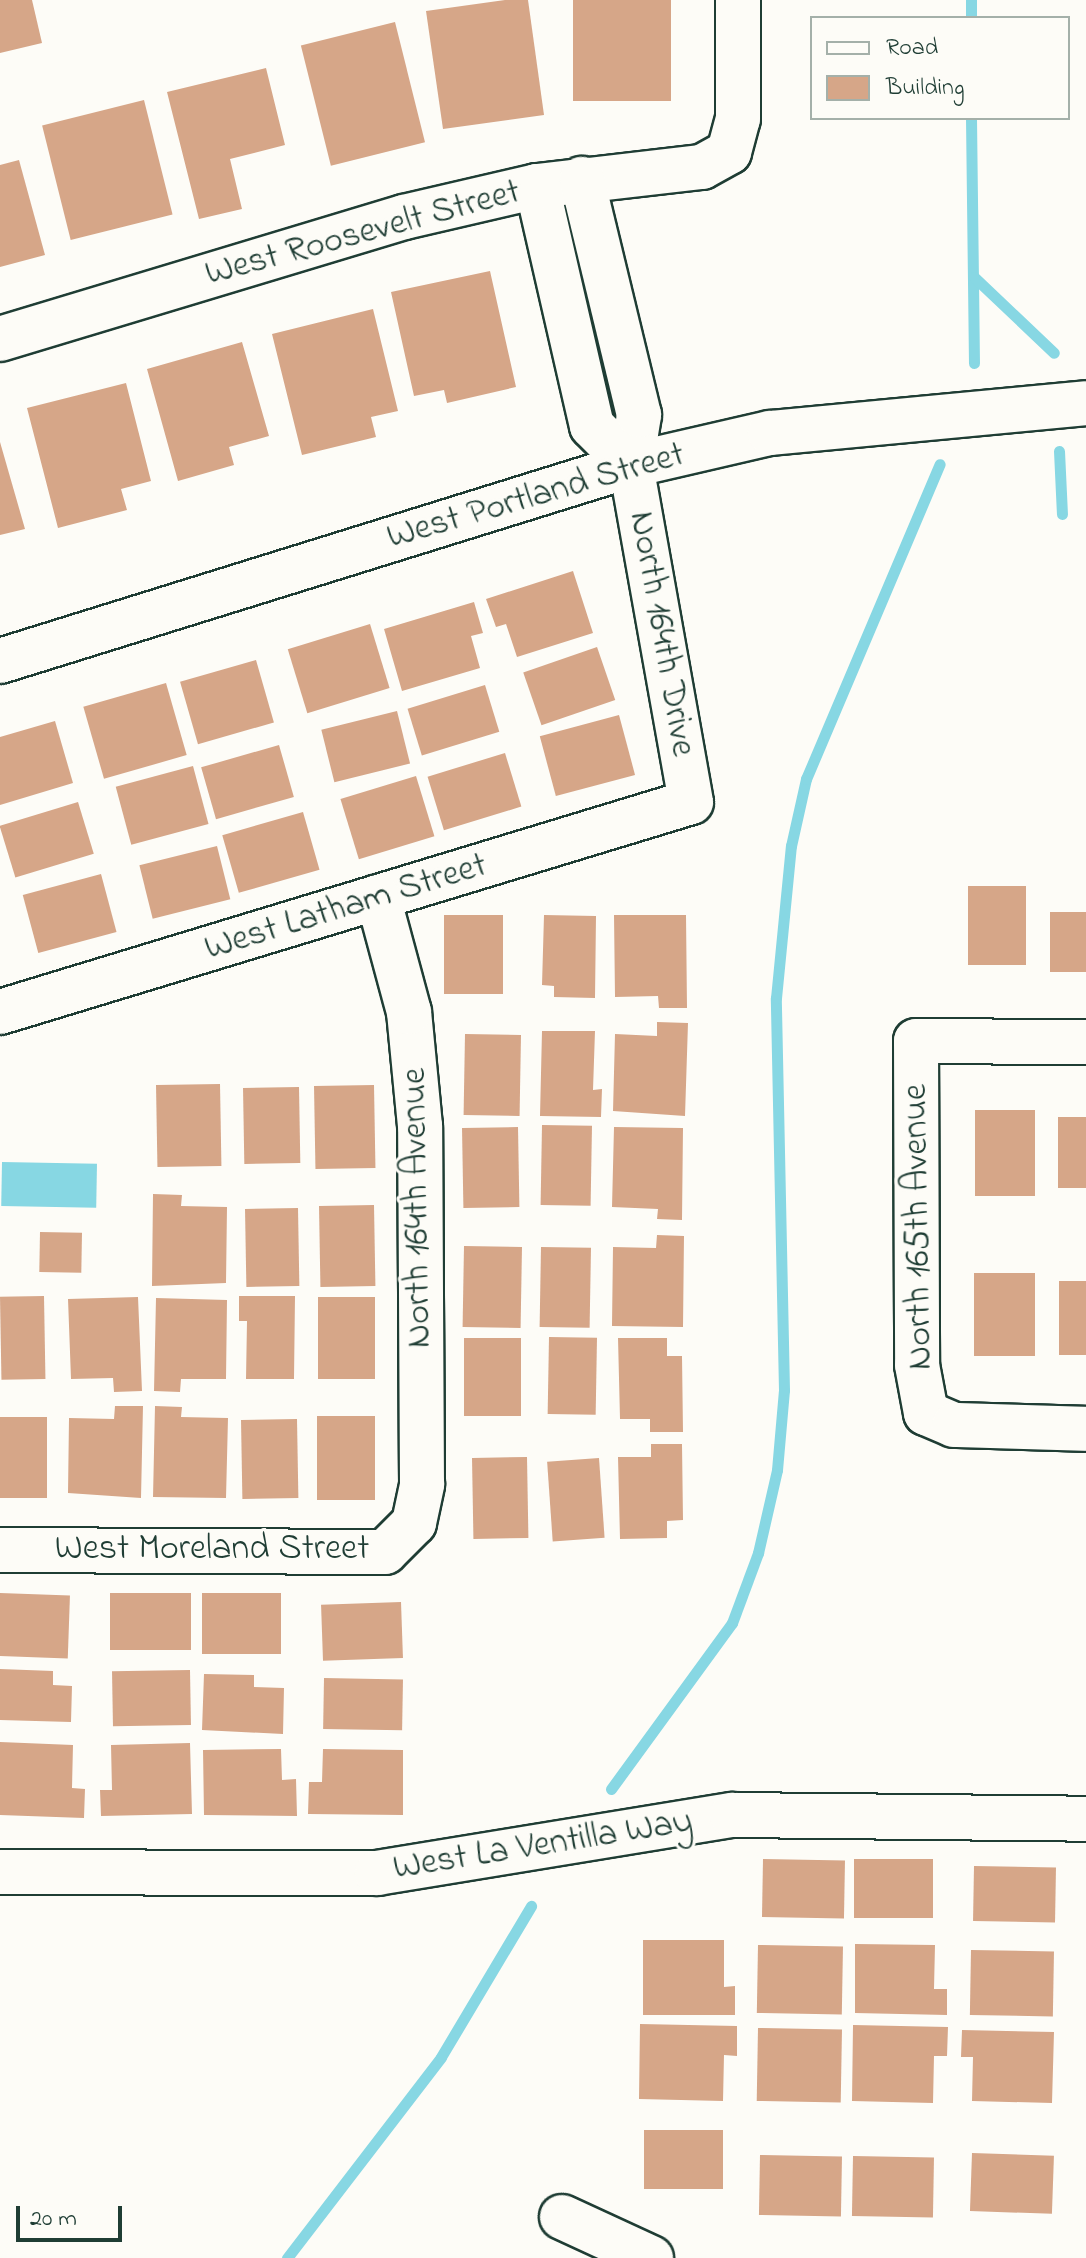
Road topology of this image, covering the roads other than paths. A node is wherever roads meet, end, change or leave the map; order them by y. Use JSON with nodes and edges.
{"nodes":[{"id":1,"x":738,"y":0,"type":"edge"},
{"id":2,"x":582,"y":179,"type":"junction"},
{"id":3,"x":537,"y":186,"type":"junction"},
{"id":4,"x":0,"y":339,"type":"edge"},
{"id":5,"x":1086,"y":403,"type":"edge"},
{"id":6,"x":631,"y":465,"type":"junction"},
{"id":7,"x":0,"y":661,"type":"edge"},
{"id":8,"x":691,"y":802,"type":"joint"},
{"id":9,"x":378,"y":897,"type":"junction"},
{"id":10,"x":0,"y":1012,"type":"edge"},
{"id":11,"x":1086,"y":1042,"type":"edge"},
{"id":12,"x":1086,"y":1429,"type":"edge"},
{"id":13,"x":414,"y":1523,"type":"joint"},
{"id":14,"x":0,"y":1550,"type":"edge"},
{"id":15,"x":1086,"y":1819,"type":"edge"},
{"id":16,"x":0,"y":1872,"type":"edge"},
{"id":17,"x":562,"y":2217,"type":"dead end"},
{"id":18,"x":651,"y":2258,"type":"edge"}],
"edges":[{"from":1,"to":2,"type":"street","name":"West Roosevelt Street"},
{"from":2,"to":3,"type":"street","name":"West Roosevelt Street"},
{"from":2,"to":6,"type":"street","name":"North 164th Drive"},
{"from":3,"to":4,"type":"street","name":"West Roosevelt Street"},
{"from":3,"to":6,"type":"street","name":"North 164th Drive"},
{"from":5,"to":6,"type":"street","name":"West Portland Street"},
{"from":6,"to":7,"type":"street","name":"West Portland Street"},
{"from":6,"to":8,"type":"street","name":"North 164th Drive"},
{"from":8,"to":9,"type":"street","name":"West Latham Street"},
{"from":9,"to":10,"type":"street","name":"West Latham Street"},
{"from":9,"to":13,"type":"street","name":"North 164th Avenue"},
{"from":11,"to":12,"type":"street","name":"North 165th Avenue"},
{"from":13,"to":14,"type":"street","name":"West Moreland Street"},
{"from":15,"to":16,"type":"street","name":"West La Ventilla Way"},
{"from":17,"to":18,"type":"street"}]}
